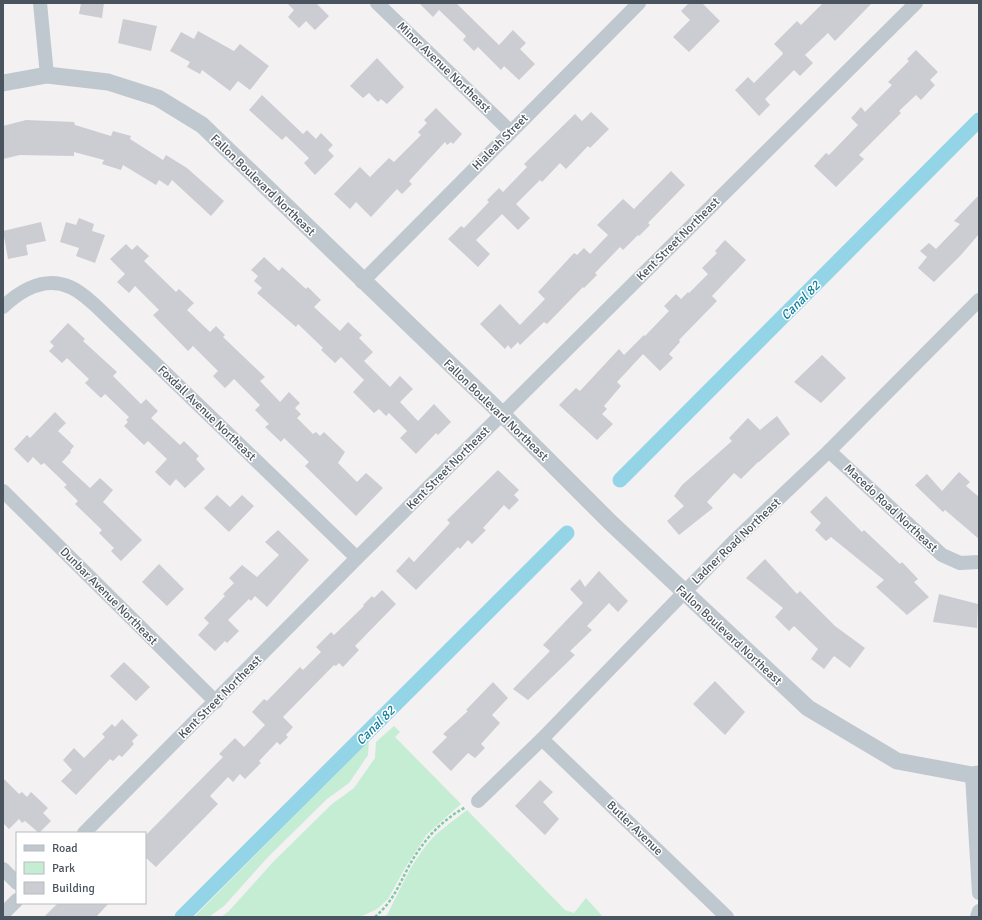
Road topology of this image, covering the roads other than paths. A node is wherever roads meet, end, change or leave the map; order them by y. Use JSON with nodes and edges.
{"nodes":[{"id":1,"x":40,"y":3,"type":"edge"},
{"id":2,"x":377,"y":3,"type":"edge"},
{"id":3,"x":639,"y":3,"type":"edge"},
{"id":4,"x":916,"y":3,"type":"edge"},
{"id":5,"x":47,"y":75,"type":"junction"},
{"id":6,"x":3,"y":83,"type":"edge"},
{"id":7,"x":511,"y":132,"type":"junction"},
{"id":8,"x":362,"y":282,"type":"junction"},
{"id":9,"x":979,"y":300,"type":"edge"},
{"id":10,"x":3,"y":307,"type":"edge"},
{"id":11,"x":502,"y":414,"type":"junction"},
{"id":12,"x":829,"y":451,"type":"junction"},
{"id":13,"x":3,"y":491,"type":"edge"},
{"id":14,"x":357,"y":558,"type":"junction"},
{"id":15,"x":979,"y":562,"type":"edge"},
{"id":16,"x":683,"y":592,"type":"junction"},
{"id":17,"x":216,"y":702,"type":"junction"},
{"id":18,"x":542,"y":739,"type":"junction"},
{"id":19,"x":975,"y":775,"type":"edge"},
{"id":20,"x":478,"y":801,"type":"road end"},
{"id":21,"x":85,"y":832,"type":"edge"},
{"id":22,"x":3,"y":869,"type":"edge"},
{"id":23,"x":16,"y":882,"type":"edge"},
{"id":24,"x":979,"y":893,"type":"edge"},
{"id":25,"x":16,"y":901,"type":"edge"},
{"id":26,"x":979,"y":911,"type":"edge"},
{"id":27,"x":3,"y":914,"type":"edge"},
{"id":28,"x":727,"y":917,"type":"edge"},
{"id":29,"x":977,"y":917,"type":"edge"}],
"edges":[{"from":1,"to":5,"type":"street"},
{"from":2,"to":7,"type":"street","name":"Minor Avenue Northeast"},
{"from":3,"to":7,"type":"street","name":"Hialeah Street"},
{"from":4,"to":11,"type":"street","name":"Kent Street Northeast"},
{"from":5,"to":6,"type":"street","name":"Fallon Boulevard Northeast"},
{"from":5,"to":8,"type":"street","name":"Fallon Boulevard Northeast"},
{"from":7,"to":8,"type":"street","name":"Hialeah Street"},
{"from":8,"to":11,"type":"street","name":"Fallon Boulevard Northeast"},
{"from":9,"to":12,"type":"street","name":"Ladner Road Northeast"},
{"from":10,"to":14,"type":"street","name":"Foxdall Avenue Northeast"},
{"from":11,"to":14,"type":"street","name":"Kent Street Northeast"},
{"from":11,"to":16,"type":"street","name":"Fallon Boulevard Northeast"},
{"from":12,"to":15,"type":"street","name":"Macedo Road Northeast"},
{"from":12,"to":16,"type":"street","name":"Ladner Road Northeast"},
{"from":13,"to":17,"type":"street","name":"Dunbar Avenue Northeast"},
{"from":14,"to":17,"type":"street","name":"Kent Street Northeast"},
{"from":16,"to":18,"type":"street","name":"Ladner Road Northeast"},
{"from":16,"to":19,"type":"street","name":"Fallon Boulevard Northeast"},
{"from":17,"to":21,"type":"street","name":"Kent Street Northeast"},
{"from":18,"to":20,"type":"street","name":"Ladner Road Northeast"},
{"from":18,"to":28,"type":"street","name":"Butler Avenue"},
{"from":19,"to":24,"type":"street"},
{"from":22,"to":23,"type":"street"},
{"from":25,"to":27,"type":"street"},
{"from":26,"to":29,"type":"street"}]}
